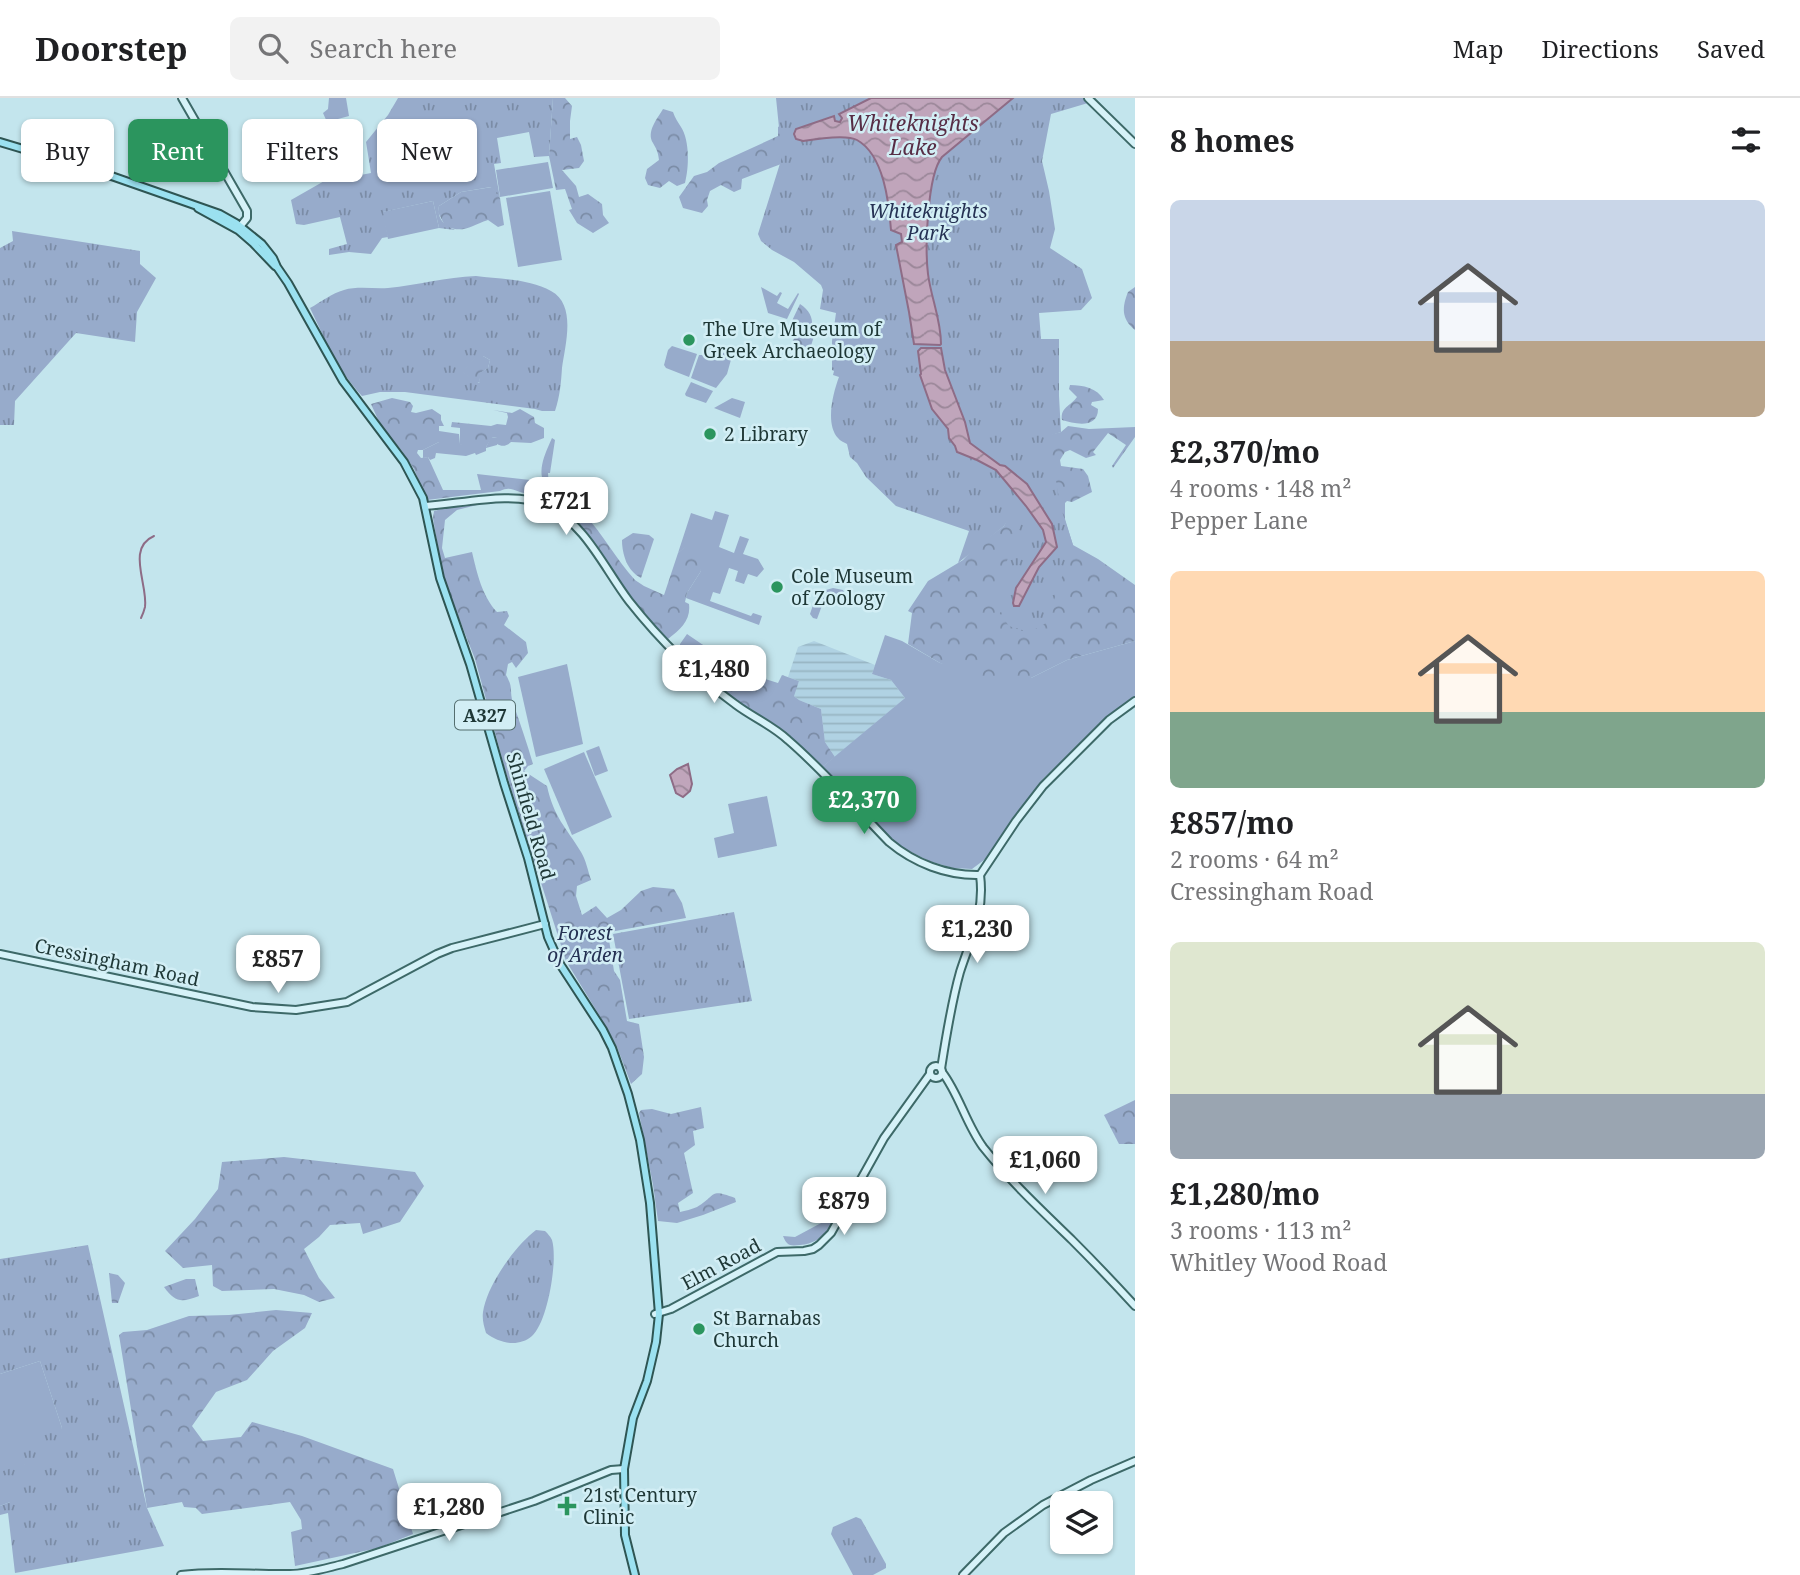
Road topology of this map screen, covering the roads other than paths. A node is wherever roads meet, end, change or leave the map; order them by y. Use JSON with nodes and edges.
{"nodes":[{"id":1,"x":182,"y":98,"type":"edge"},
{"id":2,"x":1088,"y":98,"type":"edge"},
{"id":3,"x":0,"y":142,"type":"edge"},
{"id":4,"x":1135,"y":144,"type":"edge"},
{"id":5,"x":239,"y":228,"type":"junction"},
{"id":6,"x":425,"y":506,"type":"junction"},
{"id":7,"x":1135,"y":701,"type":"edge"},
{"id":8,"x":980,"y":875,"type":"junction"},
{"id":9,"x":545,"y":924,"type":"junction"},
{"id":10,"x":0,"y":954,"type":"edge"},
{"id":11,"x":936,"y":1073,"type":"junction"},
{"id":12,"x":1135,"y":1306,"type":"edge"},
{"id":13,"x":657,"y":1314,"type":"junction"},
{"id":14,"x":1135,"y":1460,"type":"edge"},
{"id":15,"x":624,"y":1469,"type":"junction"},
{"id":16,"x":181,"y":1575,"type":"edge"},
{"id":17,"x":290,"y":1575,"type":"edge"},
{"id":18,"x":635,"y":1575,"type":"edge"},
{"id":19,"x":963,"y":1575,"type":"edge"}],
"edges":[{"from":1,"to":5,"type":"street"},
{"from":2,"to":4,"type":"street"},
{"from":3,"to":5,"type":"main road","number":"A327"},
{"from":5,"to":6,"type":"main road","name":"Shinfield Road","number":"A327"},
{"from":6,"to":8,"type":"street"},
{"from":6,"to":9,"type":"main road","name":"Shinfield Road","number":"A327"},
{"from":7,"to":8,"type":"street"},
{"from":8,"to":11,"type":"street","name":"Elm Road"},
{"from":9,"to":10,"type":"street","name":"Cressingham Road"},
{"from":9,"to":13,"type":"main road","name":"Shinfield Road","number":"A327"},
{"from":11,"to":12,"type":"street"},
{"from":11,"to":13,"type":"street","name":"Elm Road"},
{"from":13,"to":15,"type":"main road","name":"Shinfield Road","number":"A327"},
{"from":14,"to":19,"type":"street"},
{"from":15,"to":17,"type":"street"},
{"from":15,"to":18,"type":"main road","name":"Shinfield Road","number":"A327"},
{"from":16,"to":17,"type":"street"}]}
